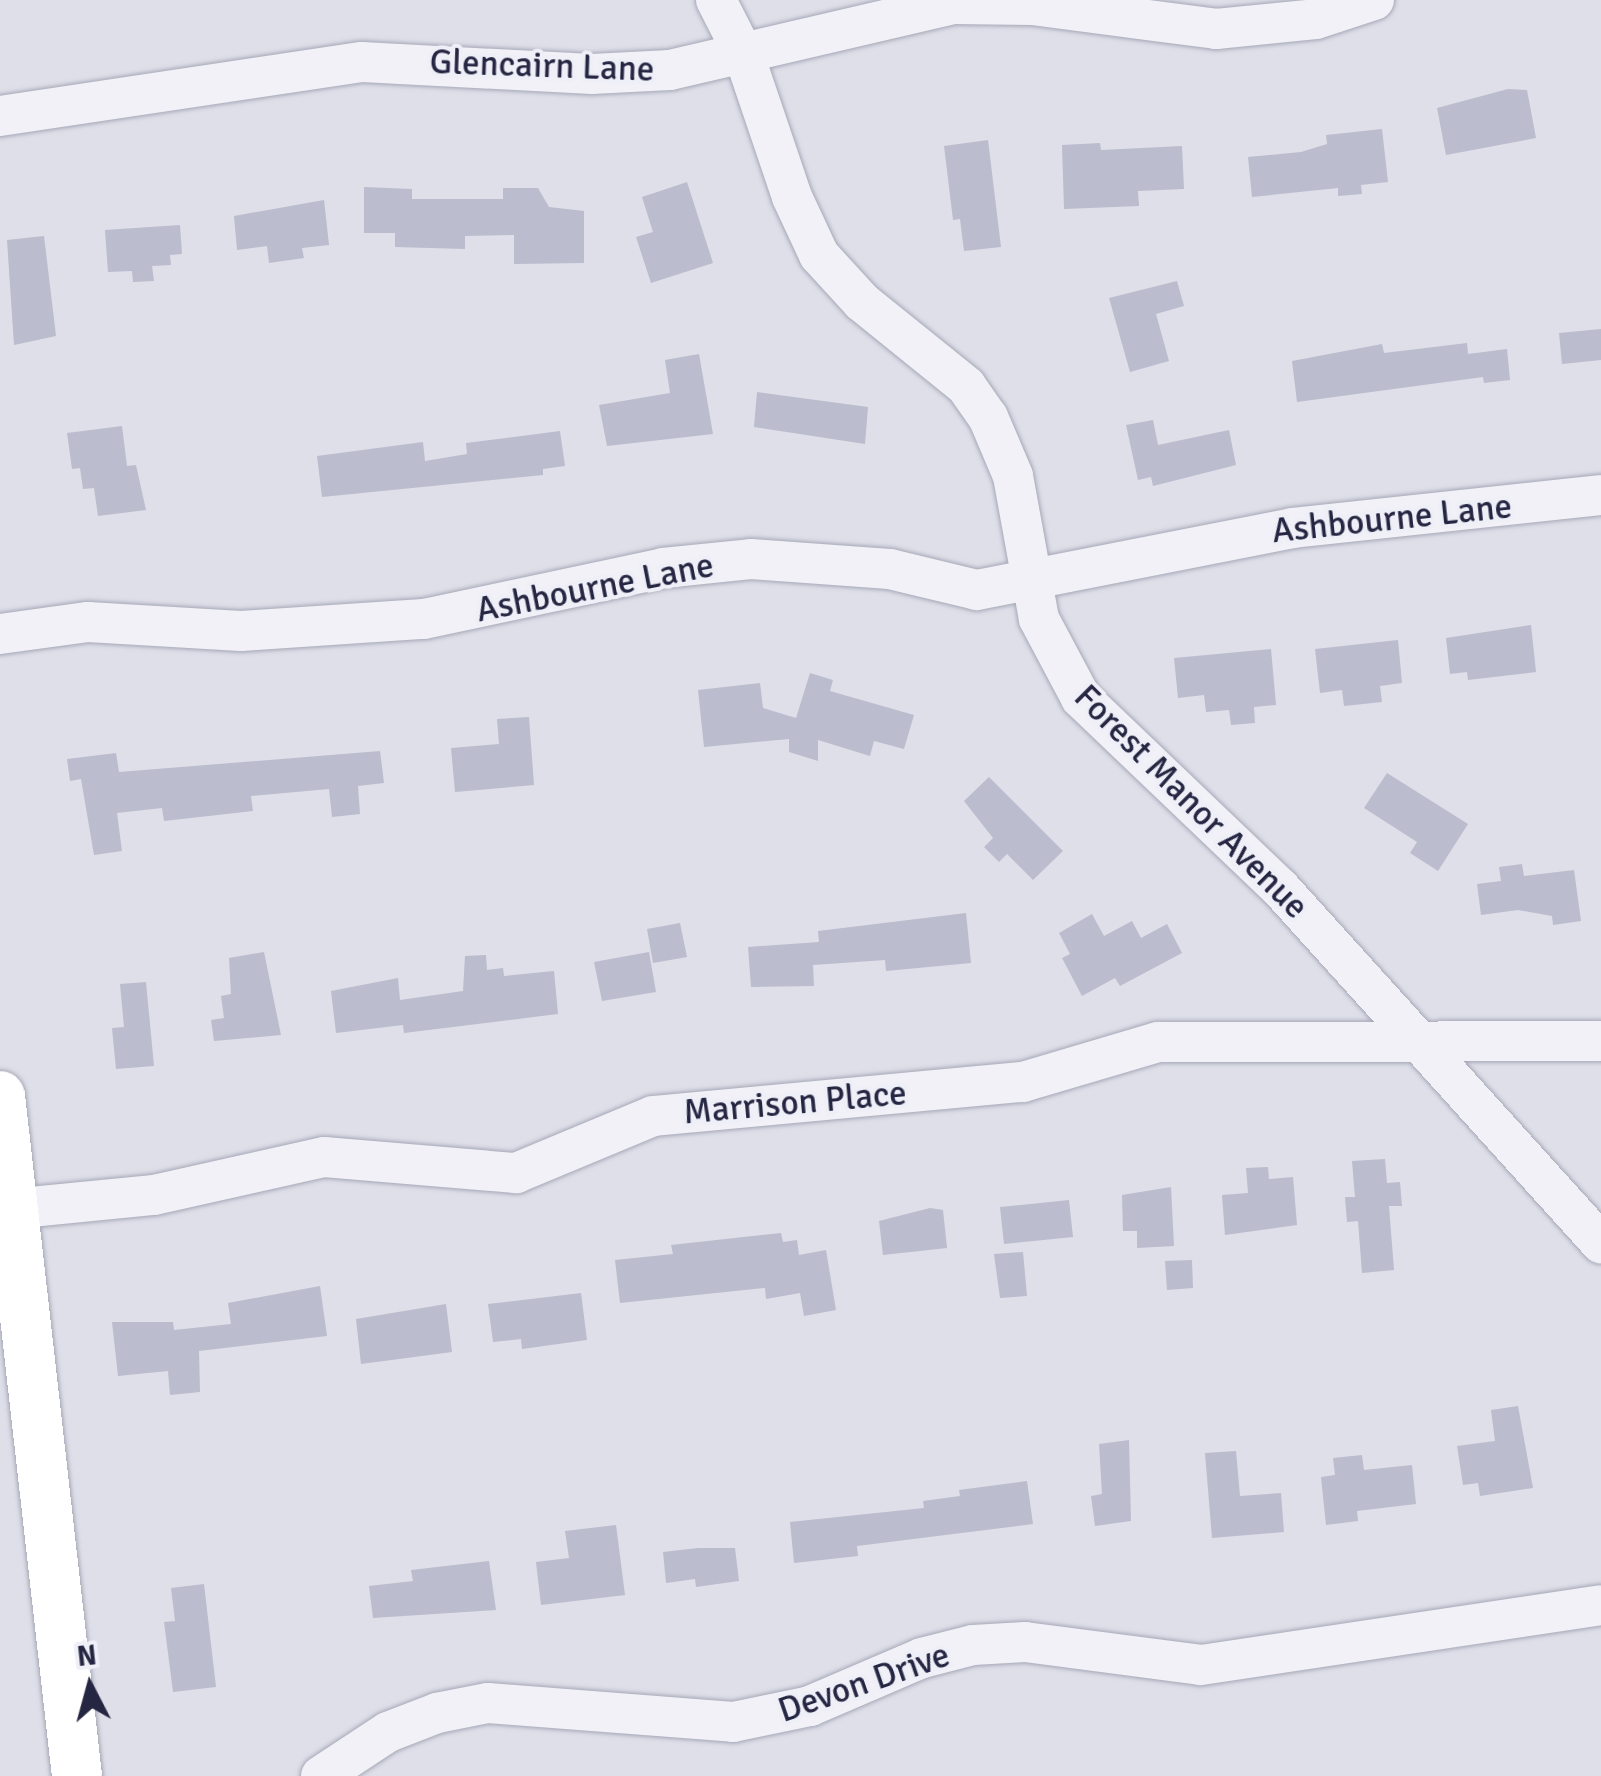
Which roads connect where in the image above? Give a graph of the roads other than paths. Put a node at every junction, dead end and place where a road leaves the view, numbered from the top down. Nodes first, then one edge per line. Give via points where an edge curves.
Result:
1 (716, 0) edge
2 (1374, 0) edge
3 (744, 55) junction
4 (0, 116) edge
5 (1601, 495) edge
6 (1030, 578) junction
7 (0, 634) edge
8 (1601, 1041) edge
9 (1420, 1044) junction
10 (0, 1096) edge
11 (7, 1209) edge
12 (1601, 1242) edge
13 (1601, 1605) edge
14 (77, 1776) edge
15 (321, 1776) edge

1 - 3 street, Forest Manor Avenue
2 - 3 street, Glencairn Lane via 1316,19 1216,29 1032,5 952,4
3 - 4 street, Glencairn Lane via 644,73 347,64
3 - 6 street, Forest Manor Avenue via 792,198 819,255 862,302 966,386 988,417 1013,476
5 - 6 street, Ashbourne Lane via 1292,528
6 - 7 street, Ashbourne Lane via 977,590 890,569 751,560 662,568 490,609 408,621 241,630 88,622
6 - 9 street, Forest Manor Avenue via 1047,643 1081,698 1280,888
8 - 9 street, Marrison Place
9 - 11 street, Marrison Place via 1158,1042 1023,1082 652,1116 516,1173 348,1156 288,1162 154,1195
9 - 12 street, Forest Manor Avenue
10 - 11 main road
11 - 14 main road
13 - 15 street, Devon Drive via 1202,1665 1025,1642 972,1645 922,1658 810,1706 733,1722 488,1704 437,1712 388,1732

